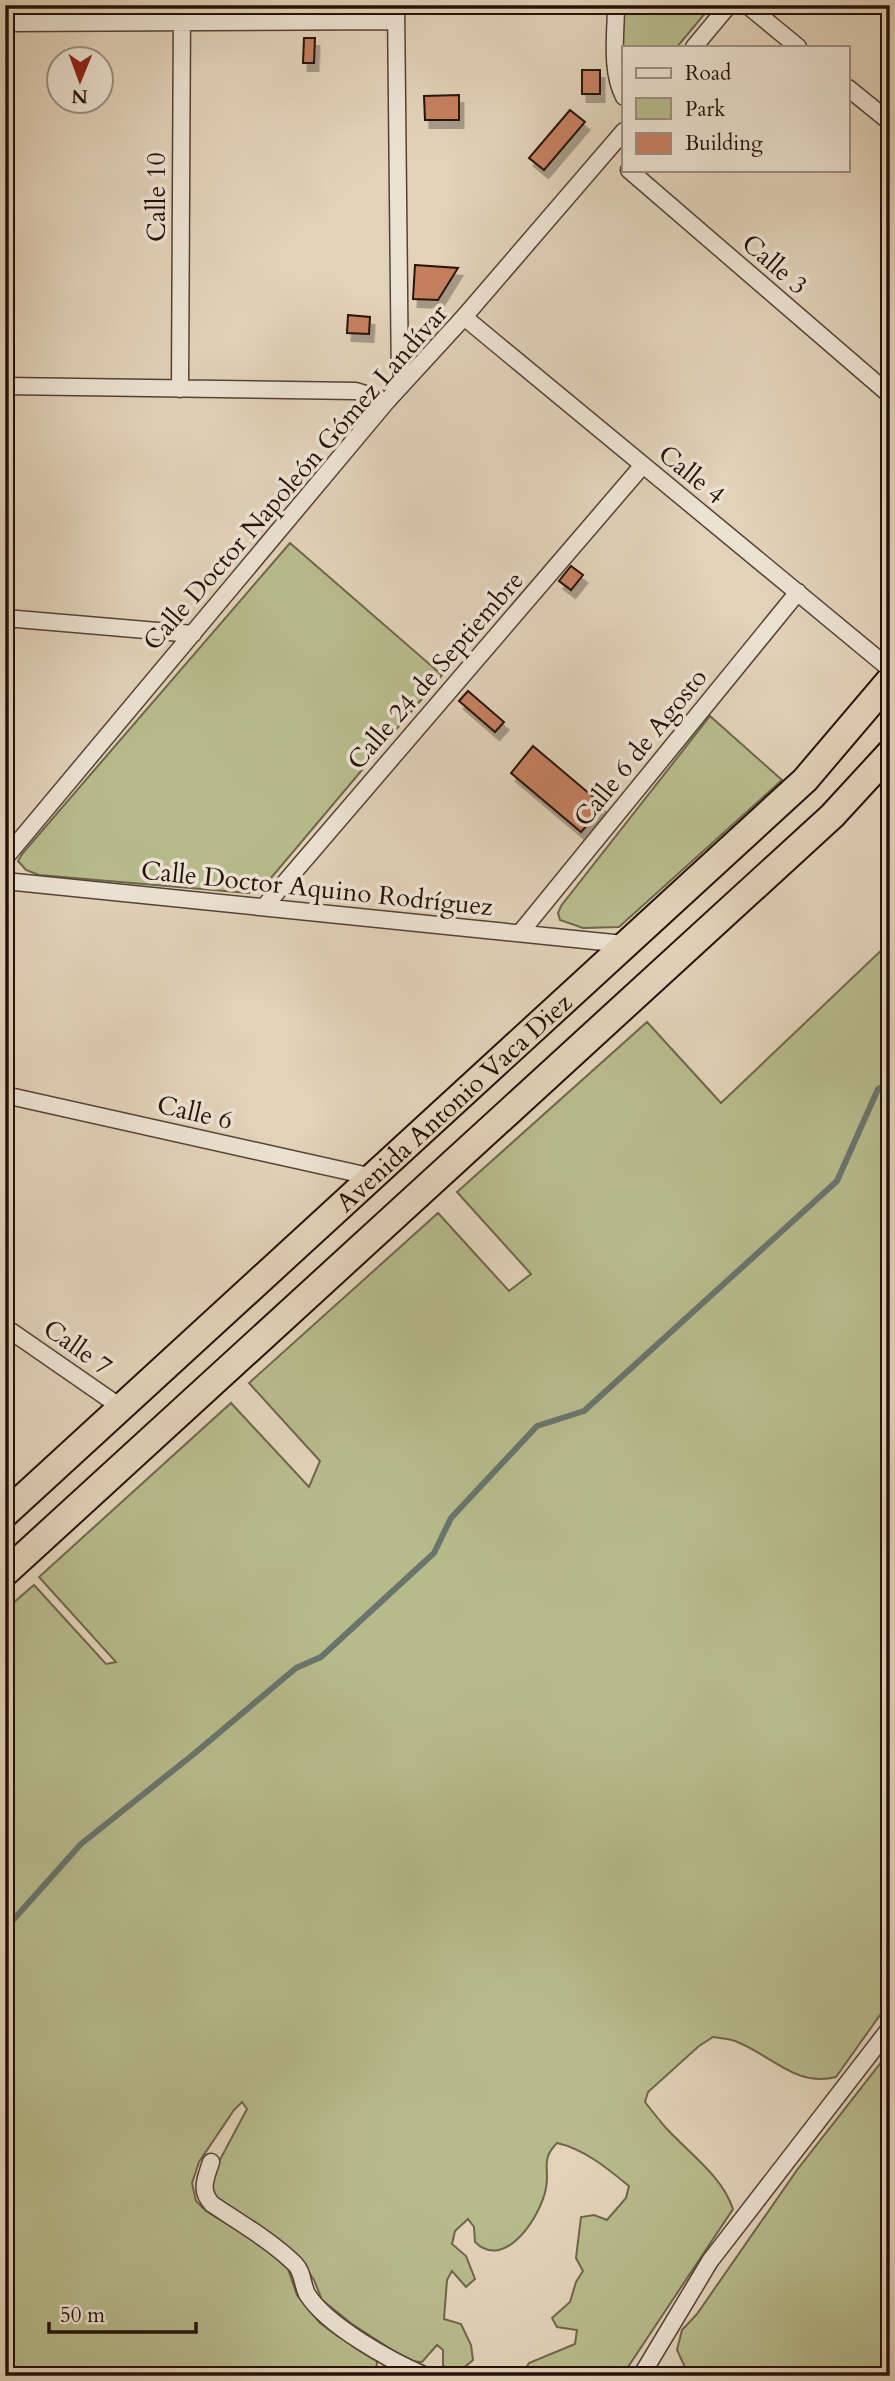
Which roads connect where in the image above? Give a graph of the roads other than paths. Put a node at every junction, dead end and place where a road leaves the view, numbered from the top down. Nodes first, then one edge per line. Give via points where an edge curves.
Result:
1 (181, 5) edge
2 (616, 5) edge
3 (729, 5) edge
4 (747, 5) edge
5 (396, 13) edge
6 (5, 23) edge
7 (182, 23) junction
8 (695, 46) edge
9 (797, 46) edge
10 (850, 90) edge
11 (622, 93) edge
12 (890, 122) edge
13 (622, 133) edge
14 (607, 151) junction
15 (622, 163) edge
16 (631, 172) edge
17 (464, 317) junction
18 (5, 386) edge
19 (400, 387) junction
20 (180, 389) junction
21 (890, 395) edge
22 (387, 401) junction
23 (643, 465) junction
24 (798, 592) junction
25 (5, 618) edge
26 (192, 634) junction
27 (890, 668) edge
28 (890, 680) edge
29 (890, 753) edge
30 (5, 858) edge
31 (5, 881) edge
32 (264, 907) junction
33 (520, 933) junction
34 (624, 944) junction
35 (5, 1095) edge
36 (373, 1177) junction
37 (5, 1327) edge
38 (122, 1408) junction
39 (5, 1514) edge
40 (64, 1517) junction
41 (5, 1573) edge
42 (890, 2028) edge
43 (211, 2162) dead end
44 (426, 2376) edge
45 (641, 2376) edge

1 - 7 street, Calle 10
2 - 11 street via 616,72
3 - 8 street
4 - 9 street
5 - 7 street
5 - 19 street
6 - 7 street
7 - 20 street, Calle 10
10 - 12 street
13 - 14 street, Calle Doctor Napoleón Gómez Landívar
14 - 15 street
14 - 17 street, Calle Doctor Napoleón Gómez Landívar
16 - 21 street, Calle 3
17 - 19 street, Calle Doctor Napoleón Gómez Landívar
17 - 23 street, Calle 4
18 - 20 street
19 - 22 street, Calle Doctor Napoleón Gómez Landívar
20 - 22 street via 356,391
22 - 26 street, Calle Doctor Napoleón Gómez Landívar
23 - 24 street, Calle 4
23 - 32 street, Calle 24 de Septiembre
24 - 27 street, Calle 4
24 - 33 street, Calle 6 de Agosto
25 - 26 street
26 - 30 street, Calle Doctor Napoleón Gómez Landívar
28 - 34 highway, Avenida Antonio Vaca Diez via 805,780
29 - 40 highway, Avenida Antonio Vaca Diez via 822,826
31 - 32 street, Calle Doctor Aquino Rodríguez
32 - 33 street, Calle Doctor Aquino Rodríguez
33 - 34 street, Calle Doctor Aquino Rodríguez
34 - 36 highway, Avenida Antonio Vaca Diez
35 - 36 street, Calle 6
36 - 38 highway, Avenida Antonio Vaca Diez
37 - 38 street, Calle 7
38 - 39 highway, Avenida Antonio Vaca Diez
38 - 40 highway via 138,1422 138,1434 71,1497
40 - 41 highway, Avenida Antonio Vaca Diez
42 - 45 street via 710,2261
43 - 44 street via 203,2189 212,2204 298,2267 307,2293 330,2319 397,2363

